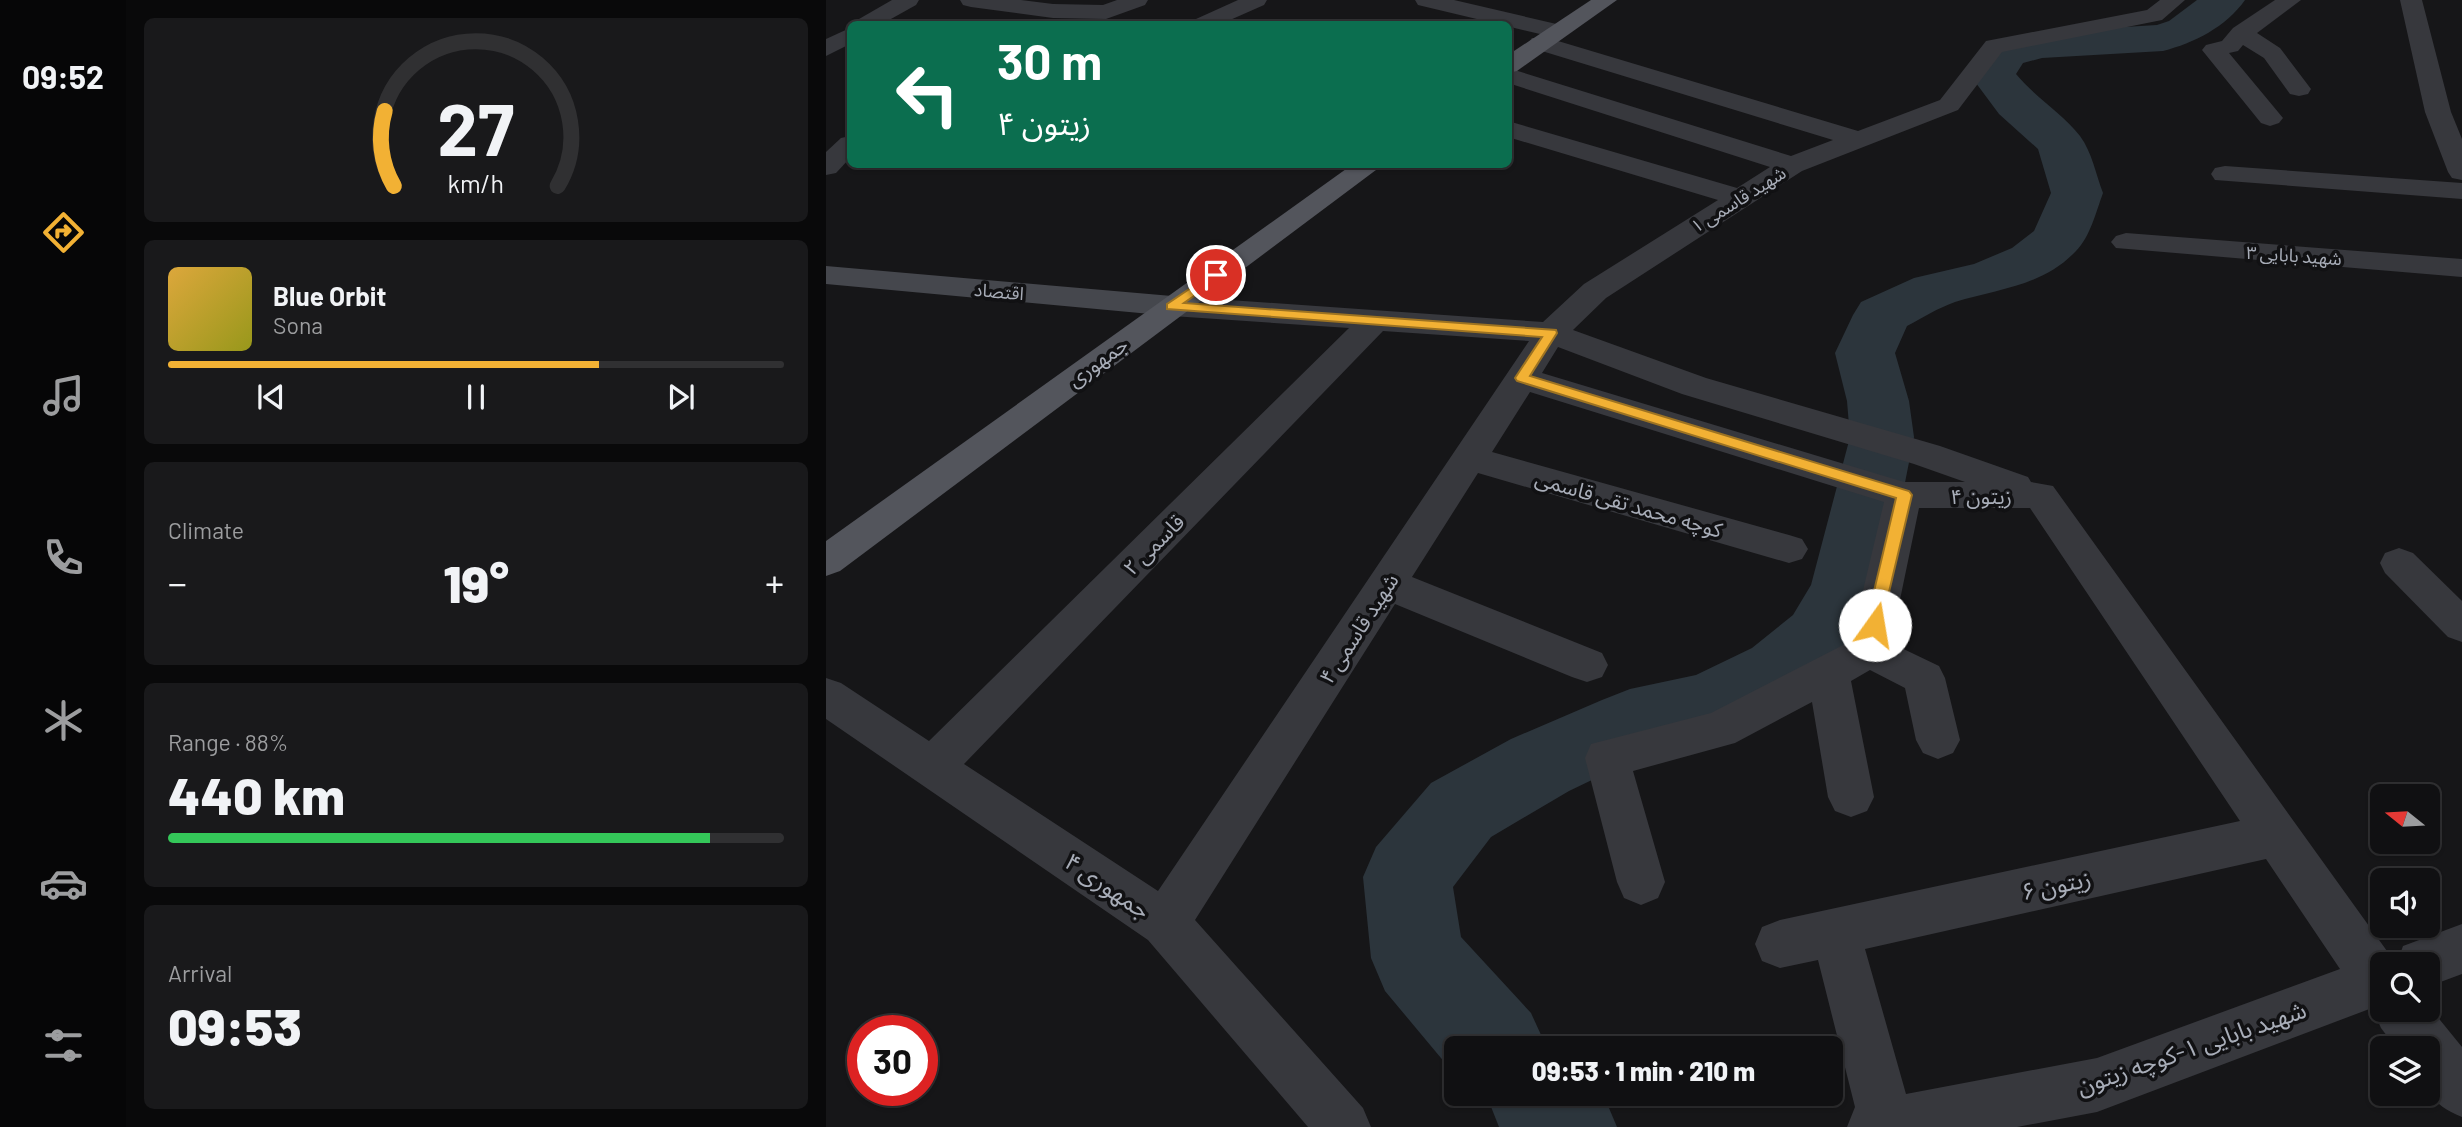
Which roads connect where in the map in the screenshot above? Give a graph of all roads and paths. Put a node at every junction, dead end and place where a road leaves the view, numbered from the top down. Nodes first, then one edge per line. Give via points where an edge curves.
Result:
1 (908, 0) edge
2 (971, 0) edge
3 (1137, 0) edge
4 (1256, 0) edge
5 (1426, 0) edge
6 (1606, 0) edge
7 (2174, 0) edge
8 (2290, 0) edge
9 (2411, 0) edge
10 (872, 21) edge
11 (1210, 21) edge
12 (1464, 21) edge
13 (2241, 33) junction
14 (1524, 54) edge
15 (1686, 87) junction
16 (2299, 89) dead end
17 (2270, 118) dead end
18 (1646, 119) junction
19 (1512, 131) edge
20 (1857, 139) junction
21 (847, 147) edge
22 (1599, 156) junction
23 (1792, 165) junction
24 (826, 167) edge
25 (1365, 168) edge
26 (2462, 172) edge
27 (2224, 174) dead end
28 (2462, 191) edge
29 (1739, 197) junction
30 (2126, 242) dead end
31 (2462, 268) edge
32 (826, 275) edge
33 (1172, 306) junction
34 (1375, 321) junction
35 (1551, 333) junction
36 (1521, 378) junction
37 (1469, 458) junction
38 (1904, 495) junction
39 (2040, 495) junction
40 (1789, 549) dead end
41 (826, 561) edge
42 (2399, 563) dead end
43 (1388, 584) junction
44 (2462, 626) edge
45 (1869, 651) junction
46 (1587, 664) dead end
47 (1828, 673) junction
48 (826, 696) edge
49 (1938, 740) dead end
50 (932, 767) junction
51 (1851, 797) dead end
52 (2276, 835) junction
53 (1641, 882) dead end
54 (1165, 923) junction
55 (1836, 932) junction
56 (1780, 944) dead end
57 (2462, 949) edge
58 (2370, 956) edge
59 (2440, 960) edge
60 (2370, 992) edge
61 (2417, 1022) edge
62 (2462, 1090) edge
63 (1981, 1118) edge
64 (1340, 1125) edge
65 (1880, 1126) edge

1 - 10 street
2 - 3 street via 1054,11 1106,12
4 - 11 street
5 - 12 street
6 - 14 main road
7 - 20 street, ۱ شهید قاسمی via 2154,15 1994,46 1949,105
8 - 13 street
9 - 26 street via 2438,112
13 - 16 street via 2272,53
13 - 17 street via 2231,46 2214,50
14 - 15 street
14 - 18 street
15 - 18 street
15 - 20 street
18 - 22 street
18 - 23 street
19 - 22 street
20 - 23 street, ۱ شهید قاسمی
21 - 24 street
22 - 29 street
23 - 29 street, ۱ شهید قاسمی
25 - 33 main road, جمهوری
27 - 28 street
29 - 35 street, ۱ شهید قاسمی via 1595,292
30 - 31 street, ۳ شهید بابایی
32 - 33 main road, اقتصاد
33 - 34 street
33 - 41 main road, جمهوری
34 - 35 street
34 - 50 street, قاسمی ۲
35 - 36 street, ۴ شهید قاسمی
35 - 39 street via 1694,386 1927,455
36 - 37 street, ۴ شهید قاسمی
36 - 38 street, ۴ زیتون
37 - 40 street, کوچه محمد تقی قاسمی
37 - 43 street, ۴ شهید قاسمی
38 - 39 street, ۴ زیتون
38 - 45 street
39 - 52 street, ۴ زیتون
42 - 44 street
43 - 46 street
43 - 54 street, ۴ شهید قاسمی
45 - 47 street
45 - 49 street via 1924,678
47 - 51 street
47 - 53 street via 1720,730 1607,758
48 - 50 street, جمهوری ۴
50 - 54 street, جمهوری ۴
52 - 55 street, ۶ زیتون
52 - 58 street, ۴ زیتون
54 - 64 street, جمهوری ۴
55 - 56 street, ۶ زیتون
55 - 65 street
57 - 59 street, شهید بابایی ۱-کوچه زیتون
60 - 63 street, شهید بابایی ۱-کوچه زیتون via 2097,1086
61 - 62 street, ۴ زیتون
63 - 65 street, شهید بابایی ۱-کوچه زیتون

